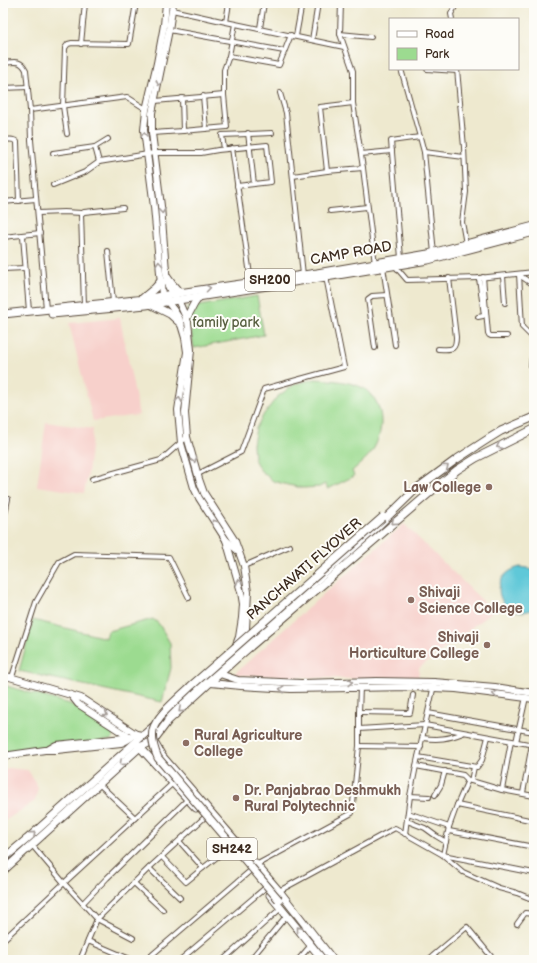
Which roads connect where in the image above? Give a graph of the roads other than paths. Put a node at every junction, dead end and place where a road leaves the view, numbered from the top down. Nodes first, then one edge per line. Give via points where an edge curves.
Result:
1 (85, 3) edge
2 (136, 3) edge
3 (166, 3) edge
4 (229, 3) edge
5 (264, 3) edge
6 (302, 3) edge
7 (318, 3) edge
8 (341, 3) edge
9 (457, 3) edge
10 (173, 6) edge
11 (452, 18) edge
12 (226, 22) junction
13 (235, 24) junction
14 (260, 28) junction
15 (169, 30) junction
16 (340, 34) junction
17 (291, 35) junction
18 (296, 36) junction
19 (371, 38) dead end
20 (312, 40) junction
21 (232, 42) junction
22 (81, 44) junction
23 (344, 47) junction
24 (284, 51) junction
25 (230, 56) junction
26 (3, 63) edge
27 (401, 70) edge
28 (457, 70) edge
29 (28, 87) junction
30 (3, 88) edge
31 (280, 93) dead end
32 (224, 94) junction
33 (204, 96) junction
34 (182, 98) junction
35 (156, 101) junction
36 (353, 103) junction
37 (63, 106) junction
38 (146, 109) junction
39 (30, 110) junction
40 (206, 129) junction
41 (183, 131) junction
42 (152, 133) junction
43 (248, 133) junction
44 (272, 133) dead end
45 (67, 134) dead end
46 (420, 138) junction
47 (108, 139) dead end
48 (3, 140) edge
49 (96, 147) junction
50 (250, 147) junction
51 (232, 148) junction
52 (224, 149) junction
53 (392, 151) junction
54 (424, 152) junction
55 (53, 153) dead end
56 (154, 153) junction
57 (146, 154) junction
58 (361, 154) junction
59 (464, 157) junction
60 (99, 162) junction
61 (363, 168) junction
62 (327, 171) junction
63 (293, 176) junction
64 (254, 184) junction
65 (53, 185) dead end
66 (237, 186) junction
67 (36, 199) junction
68 (19, 201) junction
69 (3, 202) edge
70 (367, 207) junction
71 (122, 208) dead end
72 (330, 211) dead end
73 (38, 213) junction
74 (82, 213) junction
75 (534, 226) edge
76 (534, 232) edge
77 (40, 233) junction
78 (23, 236) junction
79 (3, 238) edge
80 (493, 239) junction
81 (466, 244) junction
82 (108, 251) dead end
83 (434, 255) junction
84 (400, 258) junction
85 (378, 266) junction
86 (394, 266) junction
87 (26, 268) junction
88 (3, 269) edge
89 (534, 272) edge
90 (519, 274) junction
91 (303, 275) junction
92 (503, 276) junction
93 (326, 277) junction
94 (449, 278) junction
95 (481, 278) junction
96 (164, 279) junction
97 (251, 282) junction
98 (534, 285) edge
99 (180, 292) junction
100 (172, 294) junction
101 (387, 294) junction
102 (162, 295) junction
103 (199, 297) junction
104 (141, 299) junction
105 (178, 300) junction
106 (167, 301) junction
107 (113, 302) junction
108 (505, 303) dead end
109 (150, 304) junction
110 (84, 305) junction
111 (46, 310) junction
112 (29, 311) junction
113 (3, 314) edge
114 (478, 317) dead end
115 (3, 318) edge
116 (184, 321) junction
117 (507, 336) dead end
118 (534, 339) edge
119 (395, 345) dead end
120 (375, 348) dead end
121 (438, 349) dead end
122 (534, 372) edge
123 (534, 417) edge
124 (534, 429) edge
125 (187, 437) junction
126 (181, 443) junction
127 (198, 474) junction
128 (92, 479) dead end
129 (8, 499) dead end
130 (393, 512) junction
131 (3, 524) edge
132 (226, 540) junction
133 (290, 546) dead end
134 (239, 552) junction
135 (244, 566) junction
136 (190, 598) dead end
137 (237, 648) junction
138 (237, 658) junction
139 (217, 673) junction
140 (3, 675) edge
141 (12, 677) junction
142 (208, 681) junction
143 (434, 685) junction
144 (333, 686) junction
145 (360, 688) junction
146 (534, 693) edge
147 (413, 695) dead end
148 (526, 695) junction
149 (534, 699) edge
150 (359, 712) junction
151 (428, 713) junction
152 (168, 721) junction
153 (425, 725) junction
154 (359, 729) junction
155 (519, 729) junction
156 (464, 732) junction
157 (534, 732) edge
158 (488, 737) junction
159 (423, 738) junction
160 (136, 739) junction
161 (153, 740) junction
162 (511, 740) junction
163 (516, 742) junction
164 (533, 745) edge
165 (359, 746) junction
166 (420, 747) junction
167 (3, 756) edge
168 (162, 756) junction
169 (418, 757) junction
170 (416, 766) junction
171 (474, 766) junction
172 (445, 771) junction
173 (470, 780) junction
174 (173, 783) junction
175 (94, 785) junction
176 (502, 790) junction
177 (524, 794) junction
178 (435, 795) dead end
179 (410, 796) junction
180 (534, 796) edge
181 (429, 797) dead end
182 (188, 799) junction
183 (458, 805) junction
184 (408, 813) junction
185 (205, 817) junction
186 (135, 818) junction
187 (407, 821) junction
188 (534, 821) edge
189 (449, 829) junction
190 (405, 834) junction
191 (179, 841) junction
192 (446, 842) junction
193 (32, 845) junction
194 (534, 846) edge
195 (230, 847) junction
196 (443, 855) junction
197 (162, 857) junction
198 (3, 859) edge
199 (256, 864) junction
200 (149, 868) junction
201 (202, 868) junction
202 (3, 871) edge
203 (250, 871) junction
204 (534, 873) edge
205 (64, 883) junction
206 (134, 883) junction
207 (265, 888) junction
208 (279, 891) junction
209 (180, 898) dead end
210 (534, 900) edge
211 (83, 904) junction
212 (283, 908) junction
213 (163, 910) dead end
214 (534, 914) edge
215 (97, 919) junction
216 (516, 924) dead end
217 (133, 938) dead end
218 (3, 940) edge
219 (88, 941) junction
220 (311, 944) junction
221 (130, 959) edge
222 (80, 960) edge
223 (146, 960) edge
224 (180, 960) edge
225 (223, 960) edge
226 (250, 960) edge
227 (298, 960) edge
228 (323, 960) edge
229 (333, 960) edge
230 (428, 960) edge
231 (494, 960) edge

1 - 22 street
2 - 22 street via 129,44
3 - 38 street via 157,63
4 - 12 street
5 - 14 street
6 - 18 street
7 - 20 street
8 - 16 street
9 - 11 street via 451,14
10 - 12 street
10 - 15 street
12 - 13 street
13 - 14 street
13 - 21 street
14 - 17 street
15 - 21 street
15 -> 35 street
16 - 19 street
16 - 23 street
17 - 18 street
17 - 24 street
18 - 20 street
20 - 23 street
21 - 24 street
21 - 25 street
22 - 37 street via 68,44 64,48
23 - 36 street via 354,77
24 - 25 street via 280,65
25 - 32 street via 225,68
26 - 29 street via 22,64 26,70
27 - 46 street
28 - 59 street
29 - 30 street
29 - 39 street
31 - 63 street via 286,113
32 - 33 street
32 - 40 street via 227,127
33 - 34 street
33 - 40 street
34 - 35 street
34 - 41 street
35 - 42 street via 152,113
36 - 58 street
36 - 62 street via 320,107
37 - 38 street via 127,97
37 - 39 street
37 - 45 street
57 -> 38 street
39 - 67 street
40 - 41 street
41 - 42 street
42 - 56 street
43 - 44 street
43 - 50 street
43 - 52 street via 222,134
46 - 53 street via 391,141
46 - 54 street
47 - 49 street
48 - 68 street via 13,139 17,142
49 - 55 street
49 - 60 street
50 - 51 street
50 - 64 street
50 - 64 street via 267,145 270,182
51 - 52 street
51 - 66 street
52 - 56 street via 201,153
53 - 58 street
53 - 84 street
54 - 59 street
54 - 83 street
56 - 57 street
56 -> 96 street via 161,206
57 - 60 street
96 -> 57 street
58 - 61 street
59 - 81 street via 466,192 462,222
60 - 65 street via 85,172
61 - 62 street
61 - 70 street
62 - 63 street
63 - 91 street
64 - 66 street
66 - 97 street
67 - 68 street
67 - 73 street
68 - 69 street
70 - 72 street
70 - 85 street
71 - 74 street
73 - 74 street
73 - 77 street
74 - 110 street via 80,216
75 - 80 main road, CAMP ROAD / SH200
76 - 80 main road, CAMP ROAD / SH200
77 - 78 street
77 - 111 street
78 - 79 street
78 - 87 street
80 - 81 main road, CAMP ROAD / SH200
80 - 83 main road, CAMP ROAD / SH200
81 - 83 main road, CAMP ROAD / SH200
82 - 107 street
83 - 84 main road, CAMP ROAD / SH200
83 - 86 main road, CAMP ROAD / SH200
84 - 85 main road, CAMP ROAD / SH200
85 - 86 main road, CAMP ROAD / SH200
85 - 91 main road, CAMP ROAD / SH200
85 - 93 main road, CAMP ROAD / SH200
85 - 101 street
86 - 94 street via 407,280
87 - 88 street
87 - 112 street
89 - 90 street
90 - 92 street
90 - 98 street
90 - 118 street via 522,327
91 - 97 main road, CAMP ROAD / SH200
92 - 95 street
92 - 108 street
93 - 103 main road, CAMP ROAD / SH200
93 - 127 street via 344,367 264,389 241,452
94 - 95 street
94 - 121 street via 456,344 451,349
95 - 114 street via 484,315
95 - 117 street via 488,333 491,336
96 - 99 main road
96 - 100 street
96 - 102 street
96 - 104 main road
99 -> 97 main road, CAMP ROAD / SH200
99 - 100 main road, CAMP ROAD / SH200
100 - 102 main road, CAMP ROAD / SH200
100 - 105 street
101 - 119 street
101 - 120 street via 368,299
102 - 104 main road, CAMP ROAD / SH200
102 - 106 street
103 - 105 main road, CAMP ROAD / SH200
103 - 116 main road
104 - 107 main road, CAMP ROAD / SH200
105 - 106 main road, CAMP ROAD / SH200
105 - 116 street
106 - 109 main road, CAMP ROAD / SH200
106 - 116 street
107 - 110 main road, CAMP ROAD / SH200
109 - 115 main road, CAMP ROAD / SH200
109 - 116 main road
110 - 111 main road, CAMP ROAD / SH200
111 - 112 main road, CAMP ROAD / SH200
112 - 113 main road, CAMP ROAD / SH200
116 - 125 street via 188,322 192,350 185,413
126 -> 116 street via 178,410 187,352
118 - 122 street via 531,366
130 -> 123 main road via 457,458 501,431
124 -> 138 main road via 457,470
125 - 126 street
125 -> 127 street
126 - 128 street via 161,460
132 -> 126 street via 202,504
127 - 134 street via 204,493 234,538
129 - 131 street
130 - 137 main road
130 - 137 main road, PANCHAVATI FLYOVER, bridge via 383,517
132 - 134 street
137 -> 132 street, PANCHAVATI FLYOVER via 243,604
133 - 135 street
134 - 135 street
135 - 137 street via 248,592 246,629
136 - 141 street via 169,557 74,554 59,562 36,602
137 - 138 street
137 - 139 main road
137 - 212 main road, PANCHAVATI FLYOVER, bridge via 164,712 155,724 153,742 158,758
138 - 139 main road
139 - 142 main road
139 - 144 street via 238,680
140 - 141 street
141 - 160 street via 82,698
144 -> 142 street via 291,689
142 -> 152 main road
142 - 160 main road
144 -> 143 street via 377,681
143 - 145 street
143 - 148 street
143 - 151 street
144 - 145 street
145 - 150 street
146 - 148 street
147 - 150 street via 410,713
148 - 149 street
148 - 155 street
150 - 154 street
151 - 153 street
151 - 155 street
152 - 161 main road
152 - 168 main road via 160,744
153 - 154 street
153 - 156 street
153 - 159 street
154 - 165 street
155 - 157 street
155 - 163 street
156 - 158 street
156 - 159 street via 452,738
158 - 162 street
158 - 171 street via 482,760 477,767
159 - 166 street
160 - 161 main road
160 - 161 main road
160 - 167 street via 121,743
160 - 174 main road, SH242
160 - 175 main road
161 - 168 main road
162 - 163 street
162 - 176 street
163 - 164 street
164 - 177 street
165 - 166 street
165 - 199 street via 352,813
166 - 169 street
168 - 199 main road, SH242
169 - 170 street
169 - 171 street
170 - 172 street
170 - 179 street
171 - 173 street
172 - 173 street via 463,775
172 - 178 street via 441,786
173 - 176 street
173 - 183 street
174 - 182 main road, SH242
174 - 186 street
175 - 186 street
175 - 193 main road
198 -> 175 main road
176 - 177 street
177 - 180 street
179 - 181 street
179 - 184 street
182 - 185 main road, SH242
182 - 211 street
183 - 188 street
183 - 189 street
184 - 187 street
184 - 189 street
185 - 191 street
185 - 195 main road, SH242
186 - 205 street
187 - 190 street
187 - 192 street via 425,828
189 - 192 street
189 - 194 street
190 - 196 street
190 - 208 street via 395,828
191 - 197 street
191 - 201 street
192 - 196 street
193 - 202 main road
193 - 205 street
195 - 201 street
195 - 203 main road, SH242
196 - 204 street
196 - 210 street via 463,872
197 - 200 street
197 - 201 street via 186,882
199 - 208 main road, SH242
200 - 206 street
200 - 209 street
203 - 207 main road, SH242
203 - 223 street
205 - 211 street
205 - 218 street
206 - 213 street
206 - 215 street
207 - 212 main road, SH242
207 - 224 street
208 - 229 main road, SH242
211 - 215 street
220 -> 212 main road, SH242
212 - 225 street
212 - 226 street
214 - 216 street via 525,913
215 - 217 street
215 - 219 street
219 - 221 street
219 - 222 street
220 - 227 street
220 - 228 main road, SH242
230 - 231 street via 467,927

